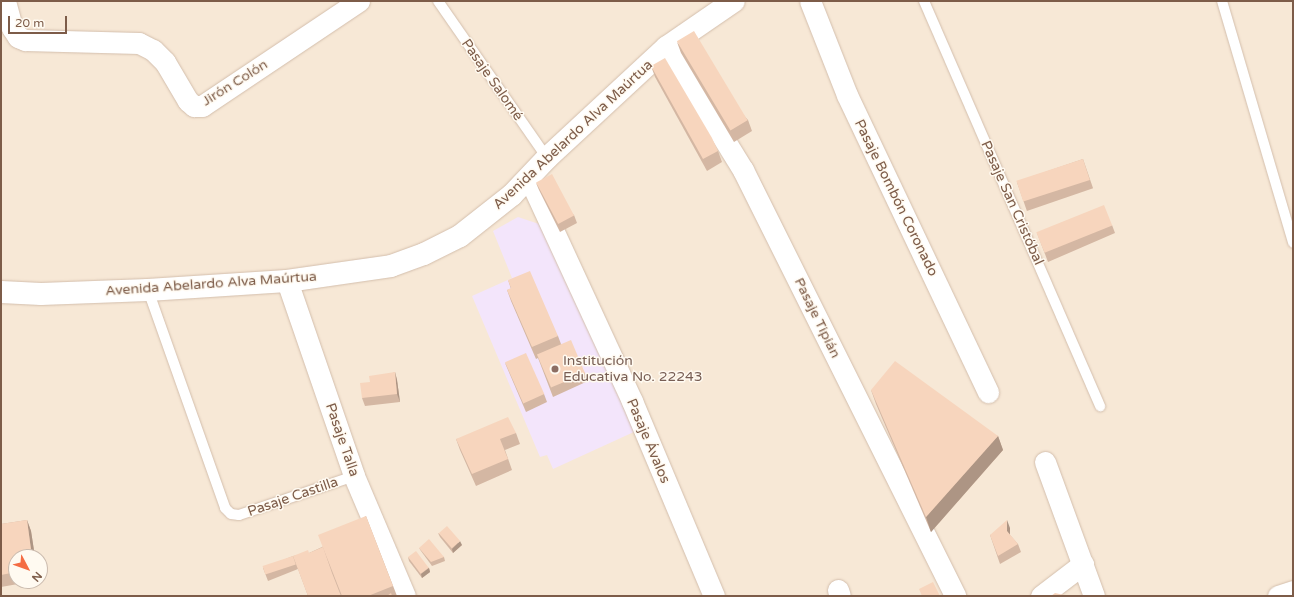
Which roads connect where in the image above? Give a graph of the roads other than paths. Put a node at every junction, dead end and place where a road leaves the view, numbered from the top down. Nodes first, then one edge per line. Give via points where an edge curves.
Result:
1 (5, 1) edge
2 (359, 1) edge
3 (438, 1) edge
4 (734, 1) edge
5 (810, 1) edge
6 (924, 1) edge
7 (1222, 1) edge
8 (667, 47) junction
9 (546, 158) junction
10 (529, 178) junction
11 (1293, 242) edge
12 (286, 281) junction
13 (148, 290) junction
14 (1, 292) edge
15 (988, 392) dead end
16 (1100, 406) dead end
17 (1045, 462) dead end
18 (354, 476) junction
19 (1084, 564) junction
20 (1293, 591) edge
21 (405, 596) edge
22 (714, 596) edge
23 (955, 596) edge
24 (1041, 596) edge
25 (1094, 596) edge
26 (1278, 596) edge

1 - 2 street, Jirón Colón via 12,28 18,37 25,40 139,43 153,50 165,62 188,101 194,106 202,106
3 - 9 lane, Pasaje Salomé
4 - 8 street, Avenida Abelardo Alva Maúrtua
5 - 15 street, Pasaje Bombón Coronado via 847,95
6 - 16 lane, Pasaje San Cristóbal
7 - 11 lane
8 - 9 street, Avenida Abelardo Alva Maúrtua
8 - 23 street, Pasaje Tipián via 743,170
9 - 10 street, Avenida Abelardo Alva Maúrtua
10 - 12 street, Avenida Abelardo Alva Maúrtua via 512,195 460,236 424,254 391,266
10 - 22 street, Pasaje Ávalos via 632,401
12 - 13 street, Avenida Abelardo Alva Maúrtua
12 - 18 street, Pasaje Talla
13 - 14 street, Avenida Abelardo Alva Maúrtua via 41,294
13 - 18 lane, Pasaje Castilla via 225,508 231,514 239,515
17 - 19 street
18 - 21 street, Pasaje Talla
19 - 24 street
19 - 25 street
20 - 26 street

